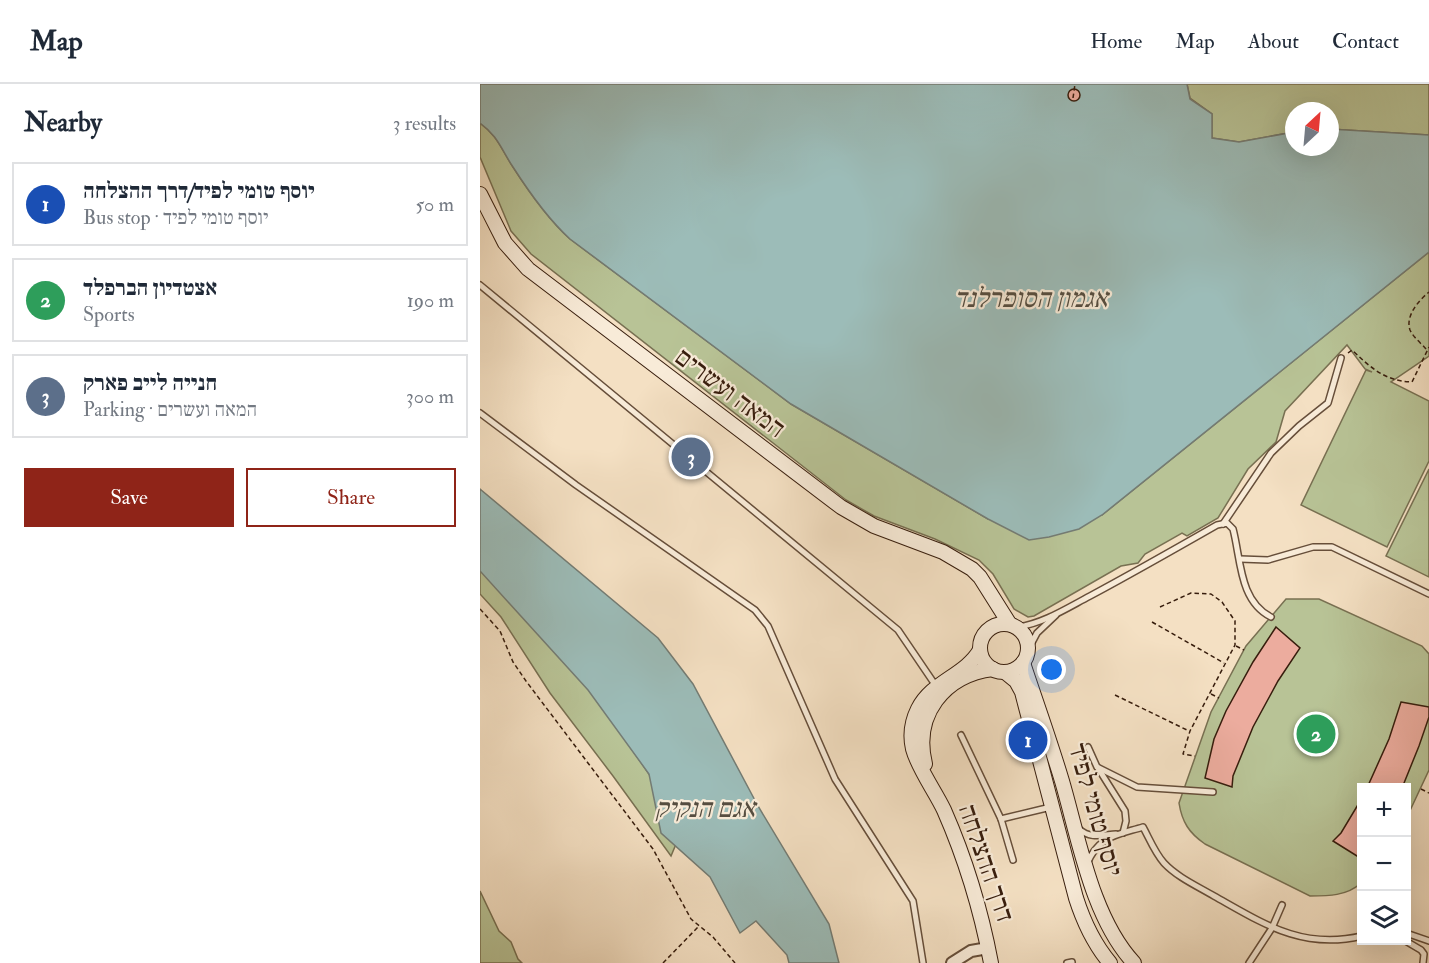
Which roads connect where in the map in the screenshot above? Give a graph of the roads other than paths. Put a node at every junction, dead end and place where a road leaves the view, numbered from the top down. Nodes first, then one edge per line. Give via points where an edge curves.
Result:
1 (480, 194) edge
2 (480, 285) edge
3 (1341, 358) road end
4 (480, 413) edge
5 (1223, 524) junction
6 (1240, 559) junction
7 (987, 587) junction
8 (1429, 594) edge
9 (1059, 612) junction
10 (1271, 617) dead end
11 (1013, 625) junction
12 (988, 629) junction
13 (1029, 648) junction
14 (980, 650) junction
15 (1023, 663) junction
16 (999, 671) junction
17 (936, 686) junction
18 (961, 735) dead end
19 (1088, 747) dead end
20 (1097, 767) junction
21 (930, 781) junction
22 (1212, 792) dead end
23 (1053, 807) junction
24 (1001, 819) junction
25 (1075, 825) junction
26 (1123, 833) junction
27 (1013, 860) dead end
28 (1086, 866) junction
29 (1282, 905) dead end
30 (1272, 928) junction
31 (1411, 934) edge
32 (1357, 937) edge
33 (1429, 941) edge
34 (1411, 944) edge
35 (988, 948) junction
36 (923, 963) edge
37 (952, 963) edge
38 (991, 963) edge
39 (1110, 963) edge
40 (1134, 963) edge
41 (1249, 963) edge
42 (1423, 963) edge

1 - 7 street, המאה ועשרים via 505,243 543,281 841,507 874,526 943,552 980,577
2 - 17 lane via 898,630
3 - 5 lane via 1328,403 1271,453
4 - 36 lane via 762,618 835,779 912,901
5 - 6 lane via 1233,529
5 - 9 lane
6 - 8 lane via 1268,560 1313,547 1332,547
6 - 10 lane via 1251,600
7 - 11 street, המאה ועשרים
7 - 12 street via 992,616
9 - 11 lane via 1030,625
9 - 13 lane via 1037,633
11 - 12 street via 994,625
11 - 13 street via 1024,633
12 - 14 street
13 - 15 street
14 - 16 street via 984,662
14 - 17 street, דרך ההצלחה via 972,662
15 - 16 street via 1015,670
15 - 25 street, יוסף טומי לפיד
16 - 21 street, דרך ההצלחה via 966,677 935,701 922,737
16 - 23 street, יוסף טומי לפיד via 1016,681 1022,692
17 - 21 street, דרך ההצלחה via 919,707 911,738 916,761
18 - 24 lane
19 - 20 lane
20 - 22 lane via 1137,788
20 - 26 lane via 1125,811
21 - 35 street, דרך ההצלחה via 970,876
23 - 24 lane
23 - 39 street, יוסף טומי לפיד via 1084,924
24 - 27 lane
25 - 26 lane via 1093,836
25 - 28 street, יוסף טומי לפיד
26 - 28 lane via 1094,847
26 - 30 lane via 1143,827 1161,861 1176,874
28 - 40 street, יוסף טומי לפיד via 1103,918
29 - 30 lane
30 - 32 lane via 1326,940
30 - 41 lane
31 - 33 lane
34 - 42 lane via 1424,954
35 - 37 street via 972,951
35 - 38 street, דרך ההצלחה

